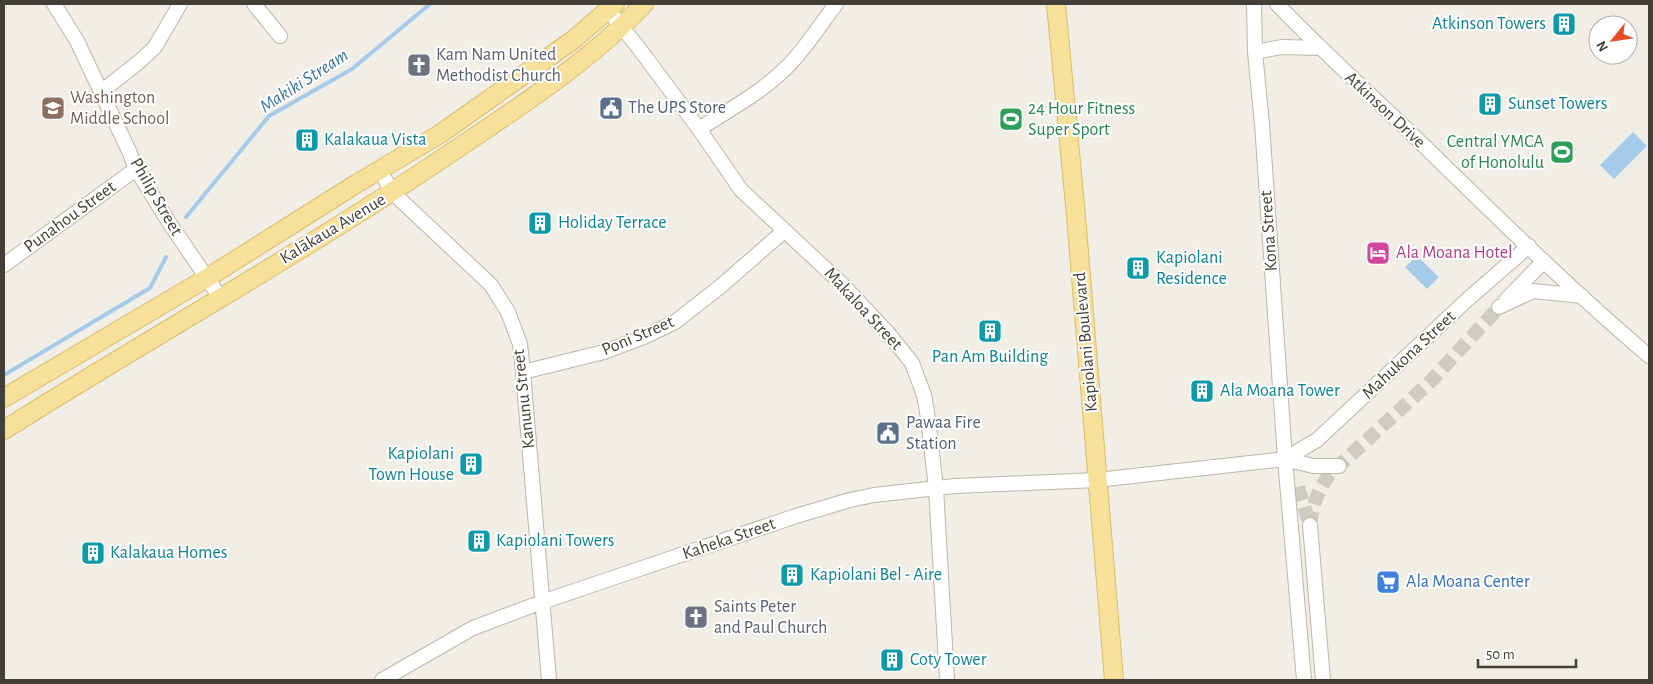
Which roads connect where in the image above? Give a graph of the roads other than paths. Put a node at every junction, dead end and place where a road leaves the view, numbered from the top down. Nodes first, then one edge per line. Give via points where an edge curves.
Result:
1 (54, 4) edge
2 (180, 4) edge
3 (254, 4) edge
4 (644, 4) edge
5 (836, 4) edge
6 (1056, 4) edge
7 (1254, 4) edge
8 (1277, 4) edge
9 (612, 7) edge
10 (622, 27) junction
11 (280, 36) dead end
12 (1319, 48) junction
13 (1255, 52) junction
14 (101, 92) junction
15 (699, 129) junction
16 (136, 169) junction
17 (380, 170) junction
18 (392, 192) junction
19 (784, 231) junction
20 (1529, 246) junction
21 (1544, 261) junction
22 (4, 265) edge
23 (207, 278) junction
24 (1582, 296) junction
25 (220, 297) junction
26 (1649, 356) edge
27 (523, 372) junction
28 (4, 398) edge
29 (4, 430) edge
30 (1285, 459) junction
31 (1339, 466) dead end
32 (1097, 480) junction
33 (1298, 487) tunnel mouth
34 (936, 488) junction
35 (1310, 525) tunnel mouth
36 (542, 602) junction
37 (396, 677) edge
38 (382, 680) edge
39 (549, 680) edge
40 (948, 680) edge
41 (1114, 680) edge
42 (1304, 680) edge
43 (1323, 680) edge

1 - 14 street, Philip Street via 77,41
2 - 14 street via 155,47
3 - 11 street
4 - 10 main road, Kalākaua Avenue
5 - 15 street via 786,68 759,90
6 - 32 main road, Kapiolani Boulevard
7 - 13 street, Kona Street
8 - 12 street, Atkinson Drive
9 - 10 street, Makaloa Street
9 - 17 main road, Kalākaua Avenue via 558,51 476,109
10 - 15 street, Makaloa Street
10 - 18 main road, Kalākaua Avenue via 602,46 497,122
12 - 13 street via 1282,47
12 - 20 street, Atkinson Drive
13 - 30 street, Kona Street
14 - 16 street, Philip Street
15 - 19 street, Makaloa Street via 741,190
16 - 22 street, Punahou Street
16 - 23 street, Philip Street
17 - 18 street, Kanunu Street
17 - 23 main road, Kalākaua Avenue
18 - 25 main road, Kalākaua Avenue
18 - 27 street, Kanunu Street via 491,285 508,312 520,344
19 - 27 street, Poni Street via 675,322 604,352
19 - 34 street, Makaloa Street via 842,284 912,363 924,395
20 - 21 street, Atkinson Drive
20 - 30 street, Mahukona Street via 1317,440
21 - 24 street, Atkinson Drive
21 - 24 street via 1499,307 1533,291
23 - 25 street, Philip Street
23 - 28 main road, Kalākaua Avenue
24 - 26 street, Atkinson Drive
25 - 29 main road, Kalākaua Avenue
27 - 36 street, Kanunu Street
30 - 31 street, Mahukona Street via 1313,466
30 - 32 street, Mahukona Street
30 - 33 street, Kona Street
30 - 42 street, Kona Street
32 - 34 street, Kaheka Street
32 - 41 main road, Kapiolani Boulevard
34 - 36 street, Kaheka Street via 874,495 839,503
34 - 40 street, Makaloa Street
35 - 43 street
36 - 37 street, Kaheka Street via 473,628
36 - 39 street, Kanunu Street
37 - 38 street, Kaheka Street

